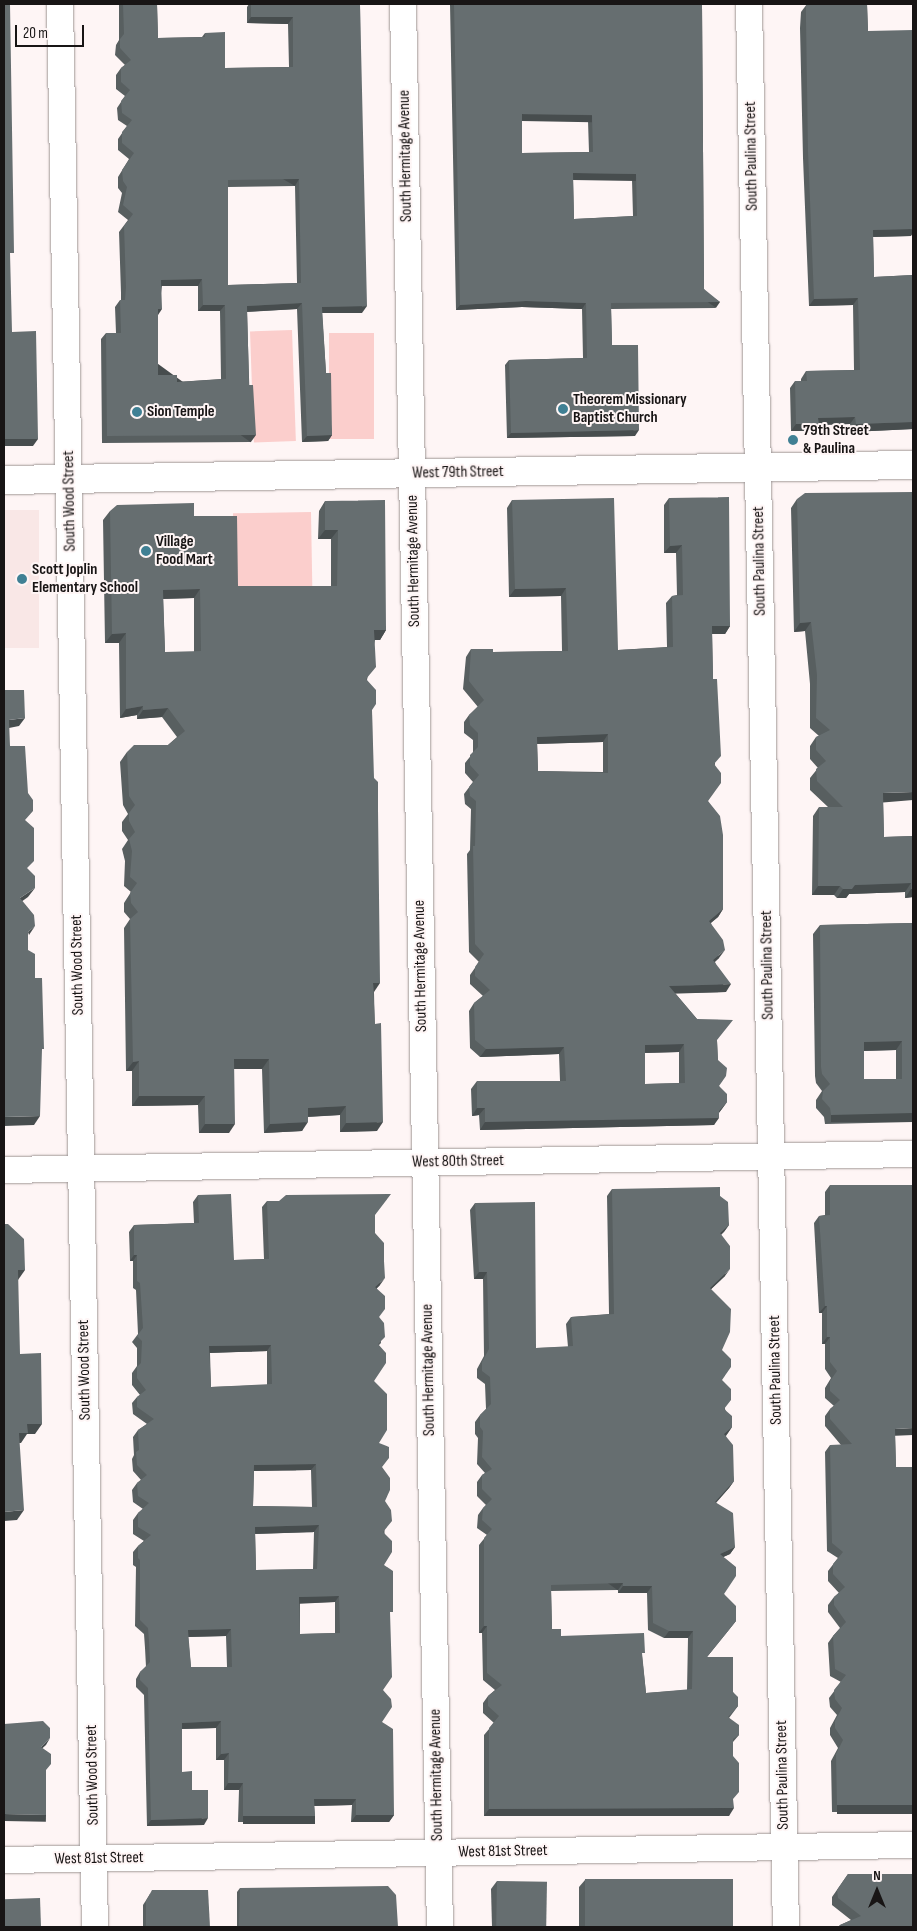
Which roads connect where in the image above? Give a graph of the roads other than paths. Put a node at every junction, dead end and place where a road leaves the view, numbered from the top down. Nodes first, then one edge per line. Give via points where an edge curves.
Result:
1 (60, 4) edge
2 (403, 4) edge
3 (749, 4) edge
4 (913, 465) edge
5 (758, 468) junction
6 (412, 473) junction
7 (69, 479) junction
8 (4, 480) edge
9 (913, 1154) edge
10 (772, 1156) junction
11 (425, 1163) junction
12 (82, 1169) junction
13 (4, 1170) edge
14 (913, 1845) edge
15 (785, 1848) junction
16 (438, 1853) junction
17 (94, 1859) junction
18 (4, 1860) edge
19 (95, 1927) edge
20 (440, 1927) edge
21 (786, 1927) edge

1 - 7 street, South Wood Street
2 - 6 street, South Hermitage Avenue
3 - 5 street, South Paulina Street
4 - 5 main road, West 79th Street
5 - 6 main road, West 79th Street
5 - 10 street, South Paulina Street
6 - 7 main road, West 79th Street
6 - 11 street, South Hermitage Avenue
7 - 8 main road, West 79th Street
7 - 12 street, South Wood Street
9 - 10 street, West 80th Street
10 - 11 street, West 80th Street
10 - 15 street, South Paulina Street
11 - 12 street, West 80th Street
11 - 16 street, South Hermitage Avenue
12 - 13 street, West 80th Street
12 - 17 street, South Wood Street
14 - 15 street, West 81st Street
15 - 16 street, West 81st Street
15 - 21 street, South Paulina Street
16 - 17 street, West 81st Street
16 - 20 street, South Hermitage Avenue
17 - 18 street, West 81st Street
17 - 19 street, South Wood Street

